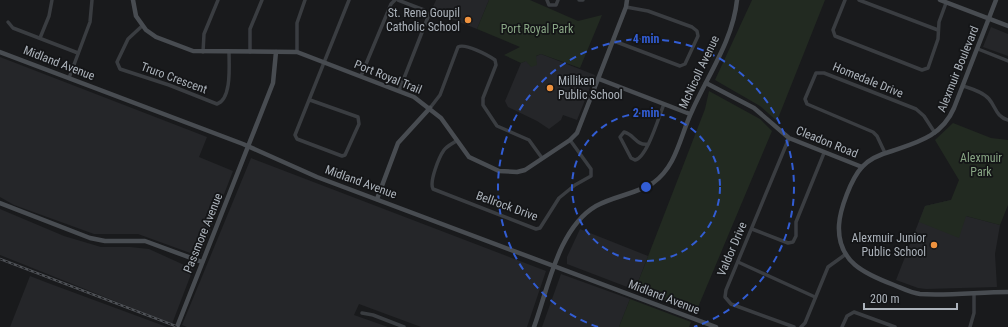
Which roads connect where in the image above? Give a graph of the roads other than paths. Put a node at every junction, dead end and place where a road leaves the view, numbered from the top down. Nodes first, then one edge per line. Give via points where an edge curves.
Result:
1 (52, 0) edge
2 (92, 0) edge
3 (133, 0) edge
4 (218, 0) edge
5 (262, 0) edge
6 (305, 0) edge
7 (349, 0) edge
8 (394, 0) edge
9 (398, 0) edge
10 (547, 0) edge
11 (558, 0) edge
12 (579, 0) edge
13 (583, 0) edge
14 (627, 0) edge
15 (737, 0) edge
16 (845, 0) edge
17 (859, 0) edge
18 (940, 0) edge
19 (996, 0) edge
20 (946, 3) junction
21 (626, 7) junction
22 (989, 19) junction
23 (8, 22) dead end
24 (142, 26) junction
25 (1008, 26) edge
26 (938, 30) junction
27 (40, 38) junction
28 (614, 41) junction
29 (978, 49) junction
30 (0, 52) edge
31 (78, 52) junction
32 (203, 52) junction
33 (229, 52) junction
34 (250, 52) junction
35 (276, 52) junction
36 (296, 52) junction
37 (1008, 61) edge
38 (323, 62) junction
39 (361, 76) junction
40 (68, 78) junction
41 (599, 79) junction
42 (706, 83) junction
43 (963, 86) junction
44 (399, 91) junction
45 (310, 100) junction
46 (664, 104) junction
47 (430, 108) junction
48 (690, 114) junction
49 (1008, 119) edge
50 (935, 133) junction
51 (789, 138) junction
52 (570, 140) junction
53 (456, 141) junction
54 (648, 144) junction
55 (247, 146) junction
56 (824, 153) junction
57 (884, 153) junction
58 (542, 158) junction
59 (862, 167) junction
60 (377, 199) junction
61 (0, 203) edge
62 (752, 229) junction
63 (846, 254) junction
64 (202, 262) junction
65 (738, 262) junction
66 (555, 266) junction
67 (1008, 292) edge
68 (974, 293) junction
69 (815, 297) junction
70 (362, 313) dead end
71 (177, 327) edge
72 (404, 327) edge
73 (534, 327) edge
74 (716, 327) edge
75 (794, 327) edge
76 (801, 327) edge
77 (842, 327) edge
78 (895, 327) edge
79 (970, 327) edge

1 - 27 street
2 - 31 street via 90,22
3 - 24 street via 135,13
4 - 32 street via 204,34
5 - 34 street via 250,29
6 - 36 street via 297,23
7 - 38 street
8 - 39 street via 390,4
9 - 44 street via 424,10 428,17
10 - 11 street via 549,5 553,6
12 - 13 street
14 - 21 street, Port Royal Trail
15 - 42 street, McNicoll Avenue via 731,25
16 - 26 street via 833,30 834,36 921,70 928,68 938,39
17 - 26 street
18 - 20 street
19 - 22 street, Alexmuir Boulevard
20 - 22 street
20 - 26 street
21 - 28 street, Port Royal Trail
21 - 28 street via 648,11 692,27 698,36 685,64 680,66
22 - 25 street
22 - 29 street, Alexmuir Boulevard
23 - 27 street via 13,28
24 - 32 street, Port Royal Trail via 156,37 193,51
24 - 33 street, Truro Crescent via 125,44 118,62 120,69 217,104 222,100 229,82
27 - 31 street
28 - 41 street, Port Royal Trail
29 - 37 street
29 - 43 street, Alexmuir Boulevard
30 - 40 street, Midland Avenue
31 - 40 street
32 - 33 street, Port Royal Trail
33 - 34 street, Port Royal Trail
34 - 35 street, Port Royal Trail
35 - 36 street, Port Royal Trail
35 - 55 street, Passmore Avenue via 274,79
36 - 38 street, Port Royal Trail
38 - 39 street, Port Royal Trail
38 - 45 street
39 - 44 street, Port Royal Trail
40 - 55 street, Midland Avenue
41 - 46 street
41 - 52 street, Port Royal Trail via 578,131
42 - 48 street, McNicoll Avenue
42 - 51 street, Cleadon Road via 754,108
43 - 49 street via 984,95 997,114
43 - 50 street, Alexmuir Boulevard via 951,116 944,127
44 - 47 street, Port Royal Trail
45 - 45 street via 295,137 345,155 359,124 358,117
46 - 48 street
46 - 54 street
47 - 53 street, Port Royal Trail via 447,125
47 - 58 street via 440,95 458,47 463,45 490,56 496,64 483,98 483,105 497,126 529,140
47 - 60 street via 398,143
48 - 66 street, McNicoll Avenue via 673,161 661,177 650,185 597,206 583,216 569,234
50 - 57 street, Alexmuir Boulevard via 921,141
50 - 57 street, Homedale Drive via 916,109 824,73 816,73 806,94 807,104 873,132
51 - 56 street, Cleadon Road
51 - 62 street, Valdor Drive
52 - 53 street, Bellrock Drive via 591,169 591,176 566,192 553,206 540,228 536,229 433,189 431,182 442,153
52 - 58 street, Port Royal Trail
53 - 58 street, Port Royal Trail via 464,154 472,160 504,172 525,170
54 - 54 street via 637,142 627,132 620,137 631,158 635,160 641,158
55 - 60 street, Midland Avenue via 317,177
55 - 64 street, Passmore Avenue
56 - 59 street, Cleadon Road
56 - 62 street via 796,222 796,236 793,242 788,243
57 - 59 street, Alexmuir Boulevard
59 - 63 street, Alexmuir Boulevard via 844,202 840,218 840,237
60 - 66 street, Midland Avenue
61 - 64 street via 90,238 105,241 145,241
62 - 65 street, Valdor Drive
63 - 68 street, Alexmuir Boulevard via 862,271 914,292
63 - 69 street via 828,267
64 - 71 street, Passmore Avenue
65 - 69 street
65 - 75 street, Valdor Drive via 725,294 726,301
66 - 73 street, McNicoll Avenue
66 - 74 street, Midland Avenue
67 - 68 street, Alexmuir Boulevard
68 - 79 street via 974,314
69 - 76 street
70 - 72 street
77 - 78 street via 847,316 854,312

